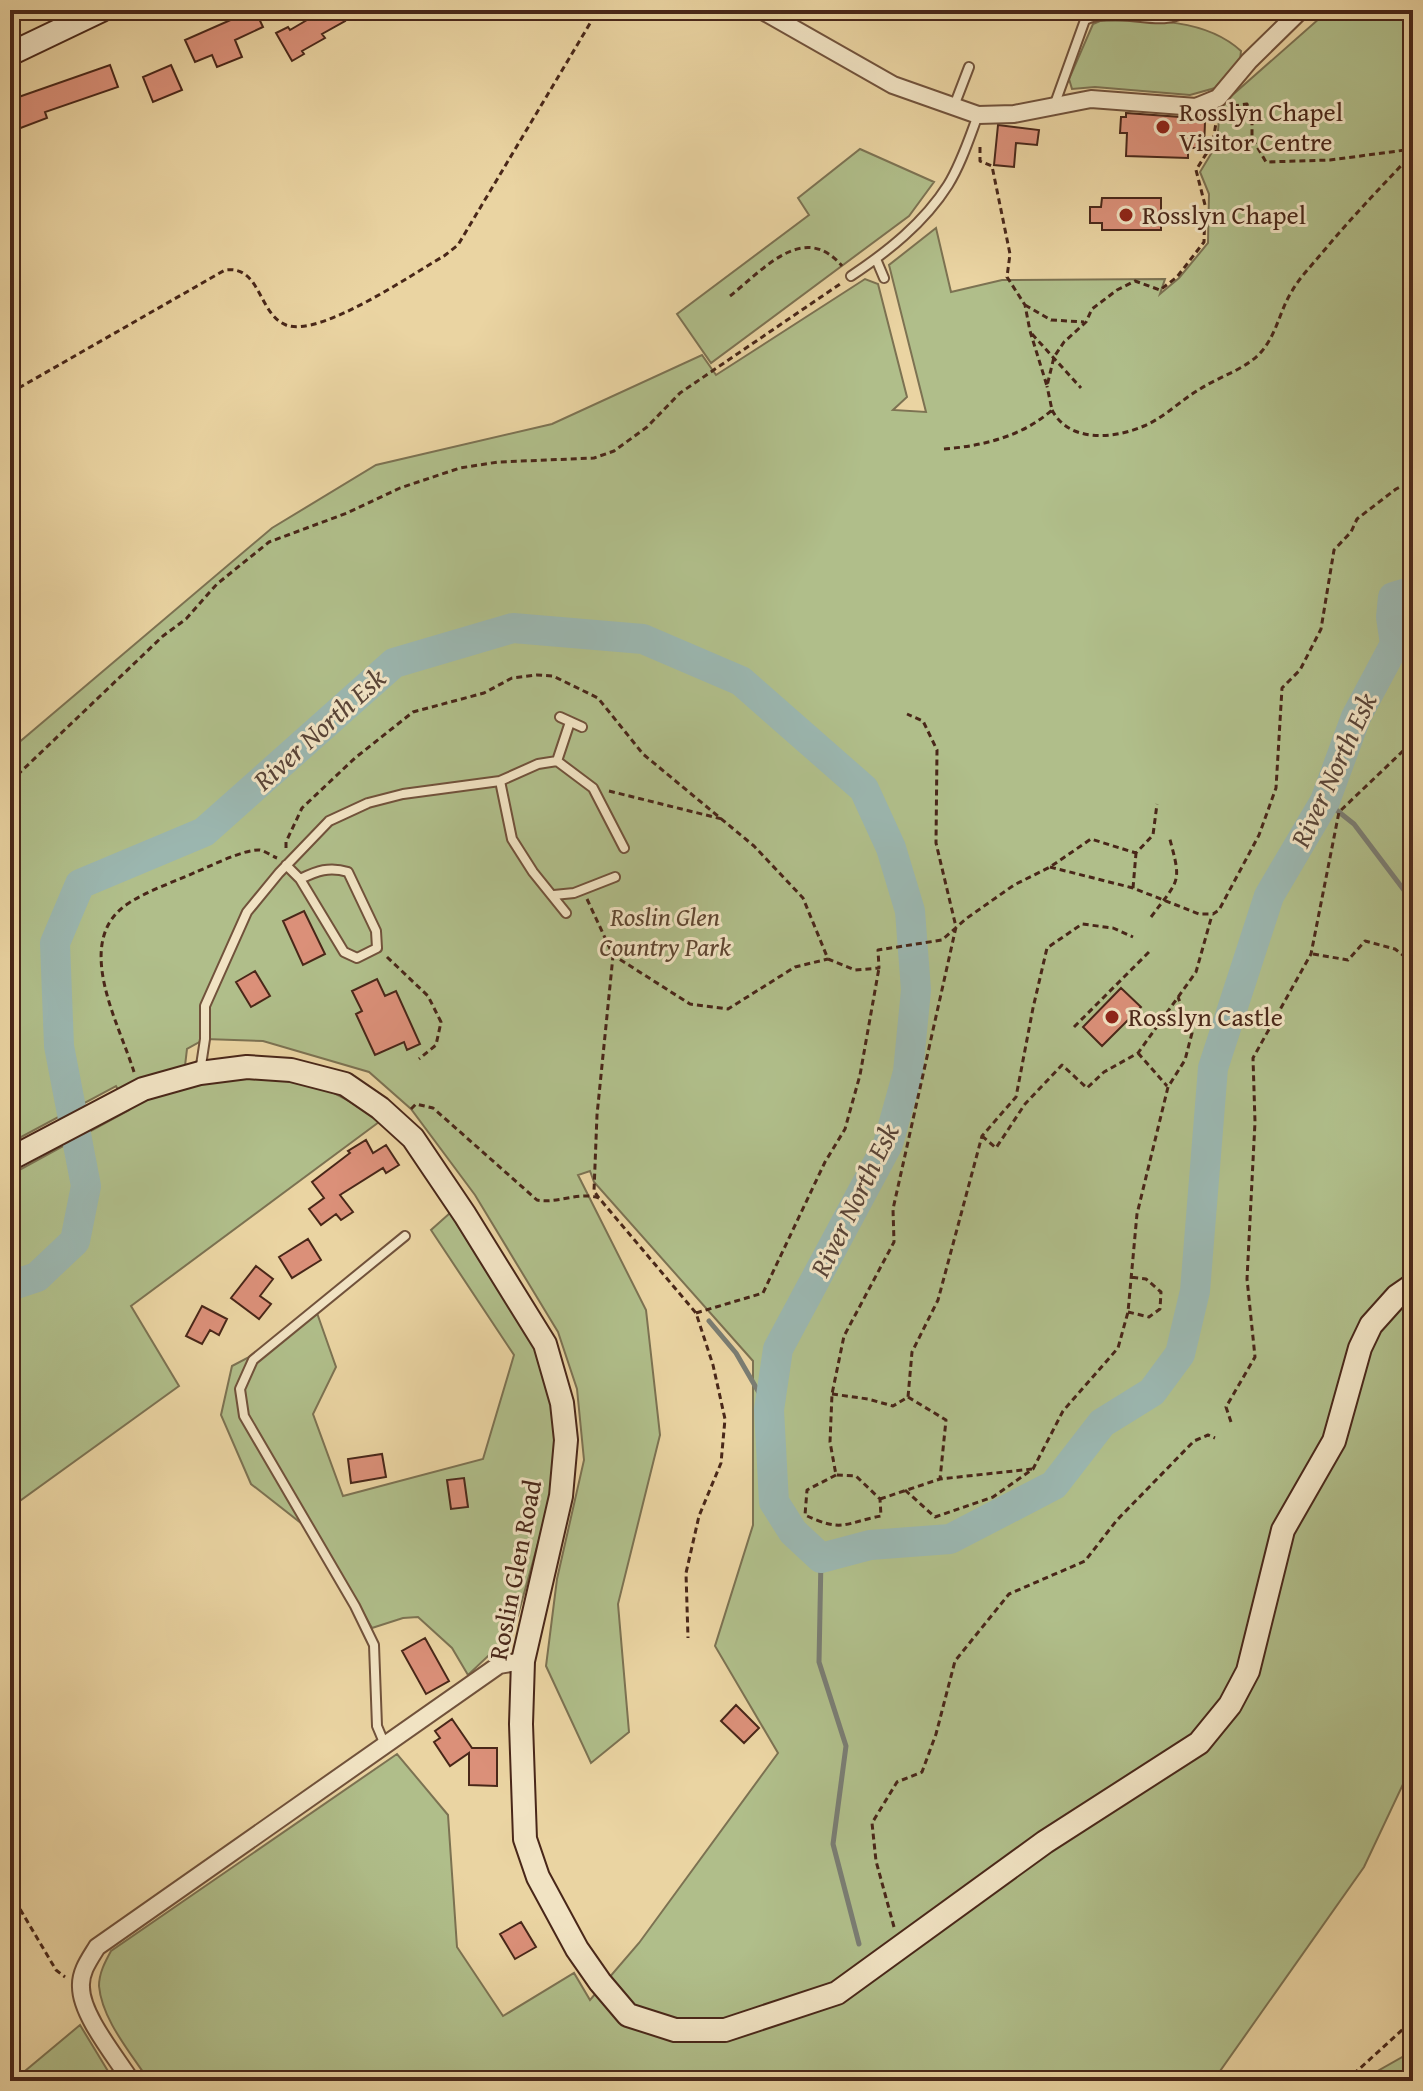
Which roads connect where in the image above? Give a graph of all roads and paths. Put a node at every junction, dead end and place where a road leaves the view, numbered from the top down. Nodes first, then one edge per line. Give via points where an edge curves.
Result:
1 (102, 10) edge
2 (598, 10) edge
3 (761, 10) edge
4 (1084, 10) edge
5 (1187, 10) edge
6 (1301, 10) edge
7 (1085, 20) junction
8 (10, 54) edge
9 (969, 67) dead end
10 (954, 106) junction
11 (1054, 106) junction
12 (1225, 107) dead end
13 (1217, 112) dead end
14 (978, 115) junction
15 (981, 137) dead end
16 (1413, 151) edge
17 (876, 259) junction
18 (851, 276) junction
19 (884, 278) dead end
20 (730, 296) dead end
21 (1025, 305) junction
22 (1086, 322) junction
23 (1030, 331) junction
24 (1054, 357) junction
25 (1047, 386) junction
26 (1081, 388) dead end
27 (10, 393) edge
28 (1052, 410) junction
29 (944, 449) dead end
30 (1413, 481) edge
31 (907, 714) dead end
32 (560, 717) dead end
33 (570, 722) junction
34 (582, 727) dead end
35 (1413, 736) edge
36 (1404, 750) junction
37 (1413, 753) edge
38 (557, 761) junction
39 (500, 781) junction
40 (10, 782) edge
41 (593, 788) junction
42 (1157, 804) dead end
43 (725, 820) junction
44 (1169, 836) dead end
45 (624, 848) dead end
46 (1136, 853) junction
47 (288, 864) junction
48 (1050, 867) junction
49 (615, 877) dead end
50 (300, 879) junction
51 (1133, 888) junction
52 (582, 889) junction
53 (554, 895) junction
54 (566, 913) dead end
55 (1213, 914) junction
56 (1151, 917) dead end
57 (956, 927) junction
58 (1133, 937) dead end
59 (377, 948) junction
60 (1149, 952) dead end
61 (1311, 954) junction
62 (613, 955) junction
63 (828, 959) junction
64 (1413, 963) edge
65 (879, 968) junction
66 (1178, 997) junction
67 (1074, 1027) dead end
68 (1138, 1053) junction
69 (419, 1059) dead end
70 (200, 1073) junction
71 (135, 1076) dead end
72 (1168, 1087) junction
73 (1016, 1097) junction
74 (1025, 1104) junction
75 (10, 1107) edge
76 (396, 1123) junction
77 (982, 1136) junction
78 (17, 1155) edge
79 (599, 1198) junction
80 (405, 1236) dead end
81 (1130, 1277) junction
82 (1413, 1285) edge
83 (1128, 1312) junction
84 (696, 1313) junction
85 (832, 1394) junction
86 (908, 1397) junction
87 (1231, 1422) dead end
88 (1215, 1438) dead end
89 (1033, 1469) junction
90 (836, 1475) junction
91 (940, 1479) junction
92 (905, 1490) junction
93 (880, 1499) junction
94 (688, 1638) dead end
95 (523, 1661) junction
96 (386, 1746) junction
97 (10, 1892) edge
98 (900, 1948) junction
99 (81, 1988) junction
100 (1413, 2020) edge
101 (131, 2081) edge
102 (1346, 2081) edge

1 - 8 main road
2 - 27 path via 452,251 340,316 300,327 277,319 248,276 225,270
3 - 10 street via 893,85
4 - 7 lane
5 - 7 lane via 1167,18 1106,14
6 - 11 street via 1218,98 1196,107 1091,99
7 - 11 lane
9 - 10 lane
10 - 14 street
11 - 14 street
12 - 16 path via 1247,104 1252,138 1266,162
13 - 22 path via 1213,143 1196,170 1205,205 1204,242 1160,290 1135,281 1092,309
14 - 17 lane via 947,187
15 - 21 path via 980,161 992,166 1010,254 1007,277
16 - 28 path via 1305,274 1262,352 1245,365 1144,425 1118,434 1093,436 1072,430 1059,424
17 - 18 lane
17 - 19 lane
18 - 20 path via 831,253 800,247
18 - 40 path via 680,393 614,451 594,458 460,468 269,542 217,584
21 - 22 path via 1051,320
21 - 23 path
22 - 24 path
23 - 24 path
23 - 25 path
24 - 25 path
24 - 26 path
25 - 28 path
28 - 29 path via 1038,423 979,447
30 - 55 path via 1357,519 1334,550 1321,629 1300,670 1282,688 1276,788 1259,835
31 - 57 path via 923,721 937,750 936,843
32 - 33 lane
33 - 34 lane
33 - 38 lane
35 - 36 path
36 - 37 path
36 - 61 path via 1339,812
38 - 39 lane
38 - 41 lane
39 - 47 lane via 368,803 329,821
39 - 53 lane via 512,839
41 - 43 path
41 - 45 lane
42 - 46 path via 1153,835
43 - 47 path via 643,754 598,698 553,676 537,675 512,678 484,693 413,712 302,808 286,842
43 - 63 path via 803,898
44 - 56 path, bridge via 1178,882
46 - 48 path via 1091,839
46 - 51 path
47 - 50 lane
47 - 70 lane via 247,912 205,1006
47 - 71 path via 259,850 225,860 127,904 106,927 102,975
48 - 51 path
48 - 57 path via 1014,885
49 - 52 lane
50 - 59 lane via 344,952 357,958
50 - 59 lane via 319,870 348,872 376,931
51 - 55 path via 1199,914
52 - 53 lane
52 - 62 path
53 - 54 lane
55 - 66 path via 1196,972
57 - 65 path via 942,940 878,950
57 - 85 path via 893,1209 894,1242 844,1336
58 - 73 path via 1082,924 1047,948
59 - 69 path via 428,996 441,1022 436,1045
60 - 67 path
61 - 64 path via 1348,960 1365,941 1395,949
61 - 87 path via 1253,1058 1247,1279 1255,1357 1226,1407
62 - 63 path via 690,1004 728,1009 795,967
62 - 79 path via 597,1115 594,1191
63 - 65 path via 855,970
65 - 84 path via 845,1129 763,1293
66 - 68 path
66 - 72 path via 1192,1033 1185,1060
68 - 72 path
68 - 74 path via 1087,1088 1062,1065
70 - 76 main road, Roslin Glen Road via 247,1067 291,1070 345,1084
70 - 78 main road, Roslin Glen Road via 143,1089
72 - 81 path via 1137,1214
73 - 74 path
73 - 77 path
74 - 77 path via 996,1148
75 - 78 path
76 - 79 path via 416,1104 433,1108 537,1200
76 - 95 main road, Roslin Glen Road via 413,1138 465,1215 545,1344 562,1403 566,1440 561,1496
77 - 86 path via 938,1300 912,1352
79 - 84 path
80 - 96 lane via 253,1360 240,1389 244,1416 374,1645 377,1726
81 - 83 path
81 - 83 path via 1146,1279 1161,1292 1160,1309 1149,1317
82 - 98 main road, Roslin Glen Road via 1371,1325 1360,1348 1334,1441 1283,1530 1248,1671 1230,1705 1199,1743 1045,1842
83 - 89 path via 1118,1348 1063,1411
84 - 94 path via 725,1419 721,1463 699,1516 686,1573
85 - 86 path via 893,1406
85 - 90 path via 830,1442
86 - 91 path via 946,1420
88 - 98 path via 1194,1441 1085,1561 1009,1594 955,1661 922,1772 897,1782 872,1823 876,1861
89 - 91 path
89 - 92 path via 993,1497 935,1517
90 - 93 path via 856,1476
90 - 93 path via 807,1490 805,1515 848,1526 881,1516
91 - 92 path
92 - 93 path
95 - 96 street via 499,1665
95 - 98 main road, Roslin Glen Road via 525,1839 538,1877 577,1949 628,2015 675,2030 725,2030 837,1993
96 - 99 street via 97,1947 84,1967
97 - 99 path via 56,1970
99 - 101 street via 89,2014
100 - 102 path

